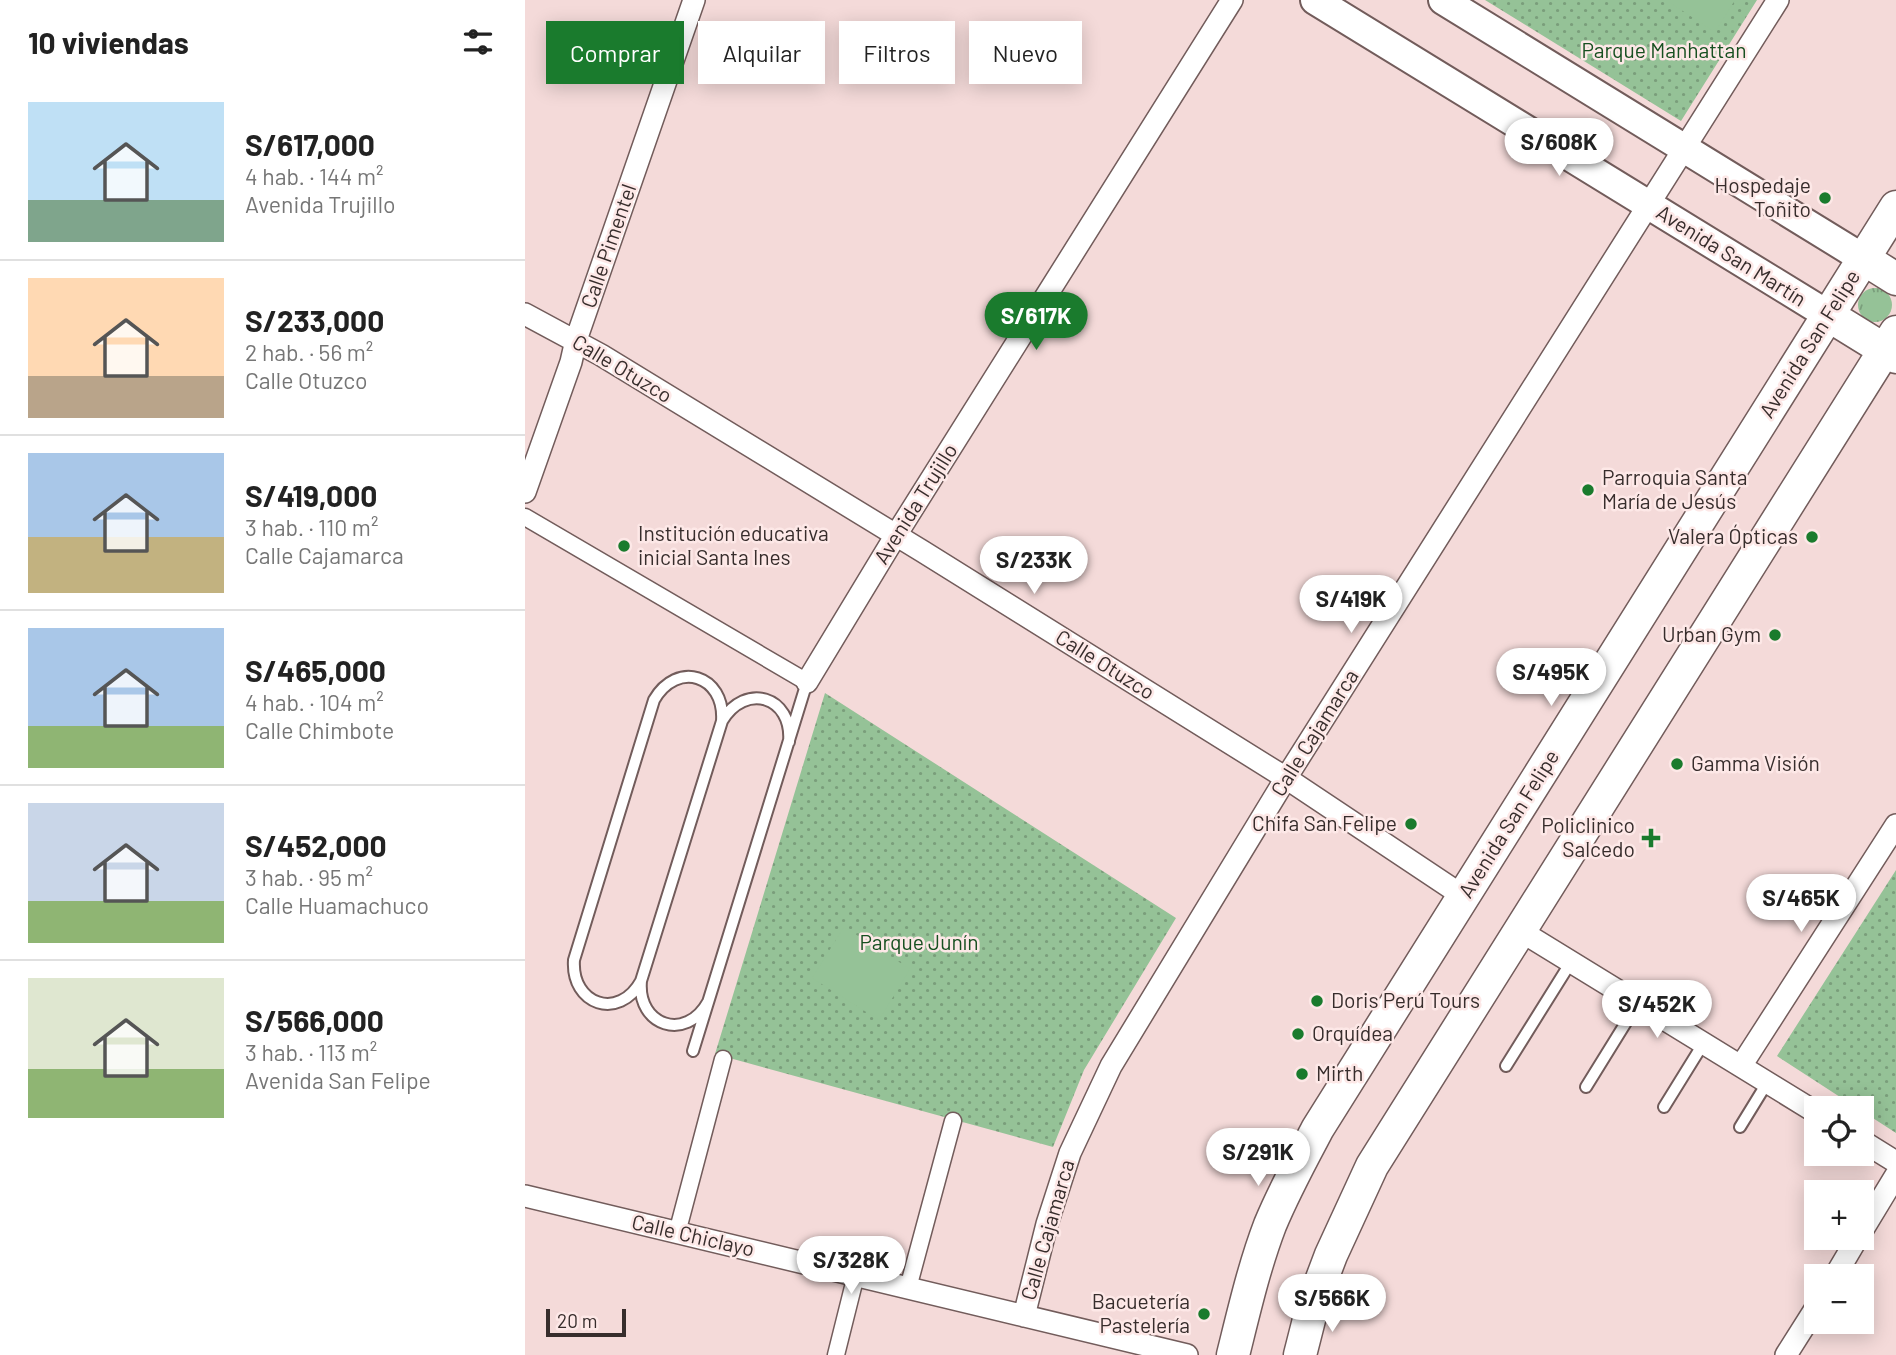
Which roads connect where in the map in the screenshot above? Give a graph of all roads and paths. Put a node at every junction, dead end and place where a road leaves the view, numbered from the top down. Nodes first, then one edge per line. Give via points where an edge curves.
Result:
1 (694, 0) edge
2 (1232, 0) edge
3 (1315, 0) edge
4 (1443, 0) edge
5 (1777, 0) edge
6 (1685, 149) junction
7 (1648, 205) junction
8 (1896, 208) edge
9 (1864, 259) junction
10 (1896, 279) edge
11 (525, 314) edge
12 (1828, 315) junction
13 (576, 340) junction
14 (1892, 346) edge
15 (525, 492) edge
16 (525, 517) edge
17 (896, 535) junction
18 (807, 682) junction
19 (722, 721) junction
20 (789, 742) junction
21 (1286, 778) junction
22 (1896, 825) edge
23 (1463, 896) junction
24 (1519, 930) junction
25 (1571, 962) junction
26 (641, 981) junction
27 (708, 1002) junction
28 (1638, 1003) junction
29 (1703, 1044) junction
30 (693, 1051) dead end
31 (723, 1059) dead end
32 (1506, 1066) dead end
33 (1741, 1066) junction
34 (1767, 1083) junction
35 (1586, 1087) dead end
36 (1804, 1105) edge
37 (1664, 1107) dead end
38 (953, 1121) dead end
39 (1740, 1127) dead end
40 (1874, 1148) edge
41 (1896, 1162) edge
42 (1896, 1175) edge
43 (525, 1196) edge
44 (1874, 1211) edge
45 (677, 1233) junction
46 (856, 1275) junction
47 (908, 1288) junction
48 (1024, 1316) junction
49 (1804, 1327) edge
50 (836, 1355) edge
51 (1187, 1355) edge
52 (1233, 1355) edge
53 (1300, 1355) edge
54 (1786, 1355) edge

1 - 13 street, Calle Pimentel
2 - 17 street, Avenida Trujillo
3 - 7 street, Avenida San Martín
4 - 6 street
5 - 6 street, Calle Cajamarca
6 - 7 street, Calle Cajamarca
6 - 9 street
7 - 12 street, Avenida San Martín
7 - 21 street, Calle Cajamarca
8 - 9 main road, Avenida San Felipe
9 - 10 main road
9 - 12 main road, Avenida San Felipe
11 - 13 street, Calle Otuzco
12 - 14 main road, Avenida San Martín
12 - 23 main road, Avenida San Felipe
13 - 15 street, Calle Pimentel
13 - 17 street, Calle Otuzco
14 - 24 main road
16 - 18 street
17 - 18 street, Avenida Trujillo
17 - 21 street, Calle Otuzco
18 - 20 lane, Avenida Trujillo
19 - 20 lane via 737,703 759,698 771,702 787,719
19 - 26 lane
19 - 26 lane via 713,688 692,677 669,682 654,700 573,972 583,993 604,1003 627,999
20 - 27 lane, Avenida Trujillo
21 - 23 street, Calle Otuzco
21 - 48 street, Calle Cajamarca via 1111,1066 1070,1153
22 - 33 street
23 - 52 main road, Avenida San Felipe via 1288,1184 1254,1273
24 - 25 street
24 - 53 main road via 1371,1166 1314,1300
25 - 28 street
25 - 32 lane
26 - 27 lane via 643,1004 650,1014 671,1025 694,1020
27 - 30 lane, Avenida Trujillo
28 - 29 street
28 - 35 lane
29 - 33 street
29 - 37 lane
31 - 45 street
33 - 34 street
34 - 36 street
34 - 39 lane
38 - 47 street
40 - 41 street
42 - 44 street
43 - 45 street, Calle Chiclayo
45 - 46 street, Calle Chiclayo
46 - 47 street, Calle Chiclayo
46 - 50 street
47 - 48 street, Calle Chiclayo
48 - 51 street, Calle Chiclayo
49 - 54 street

